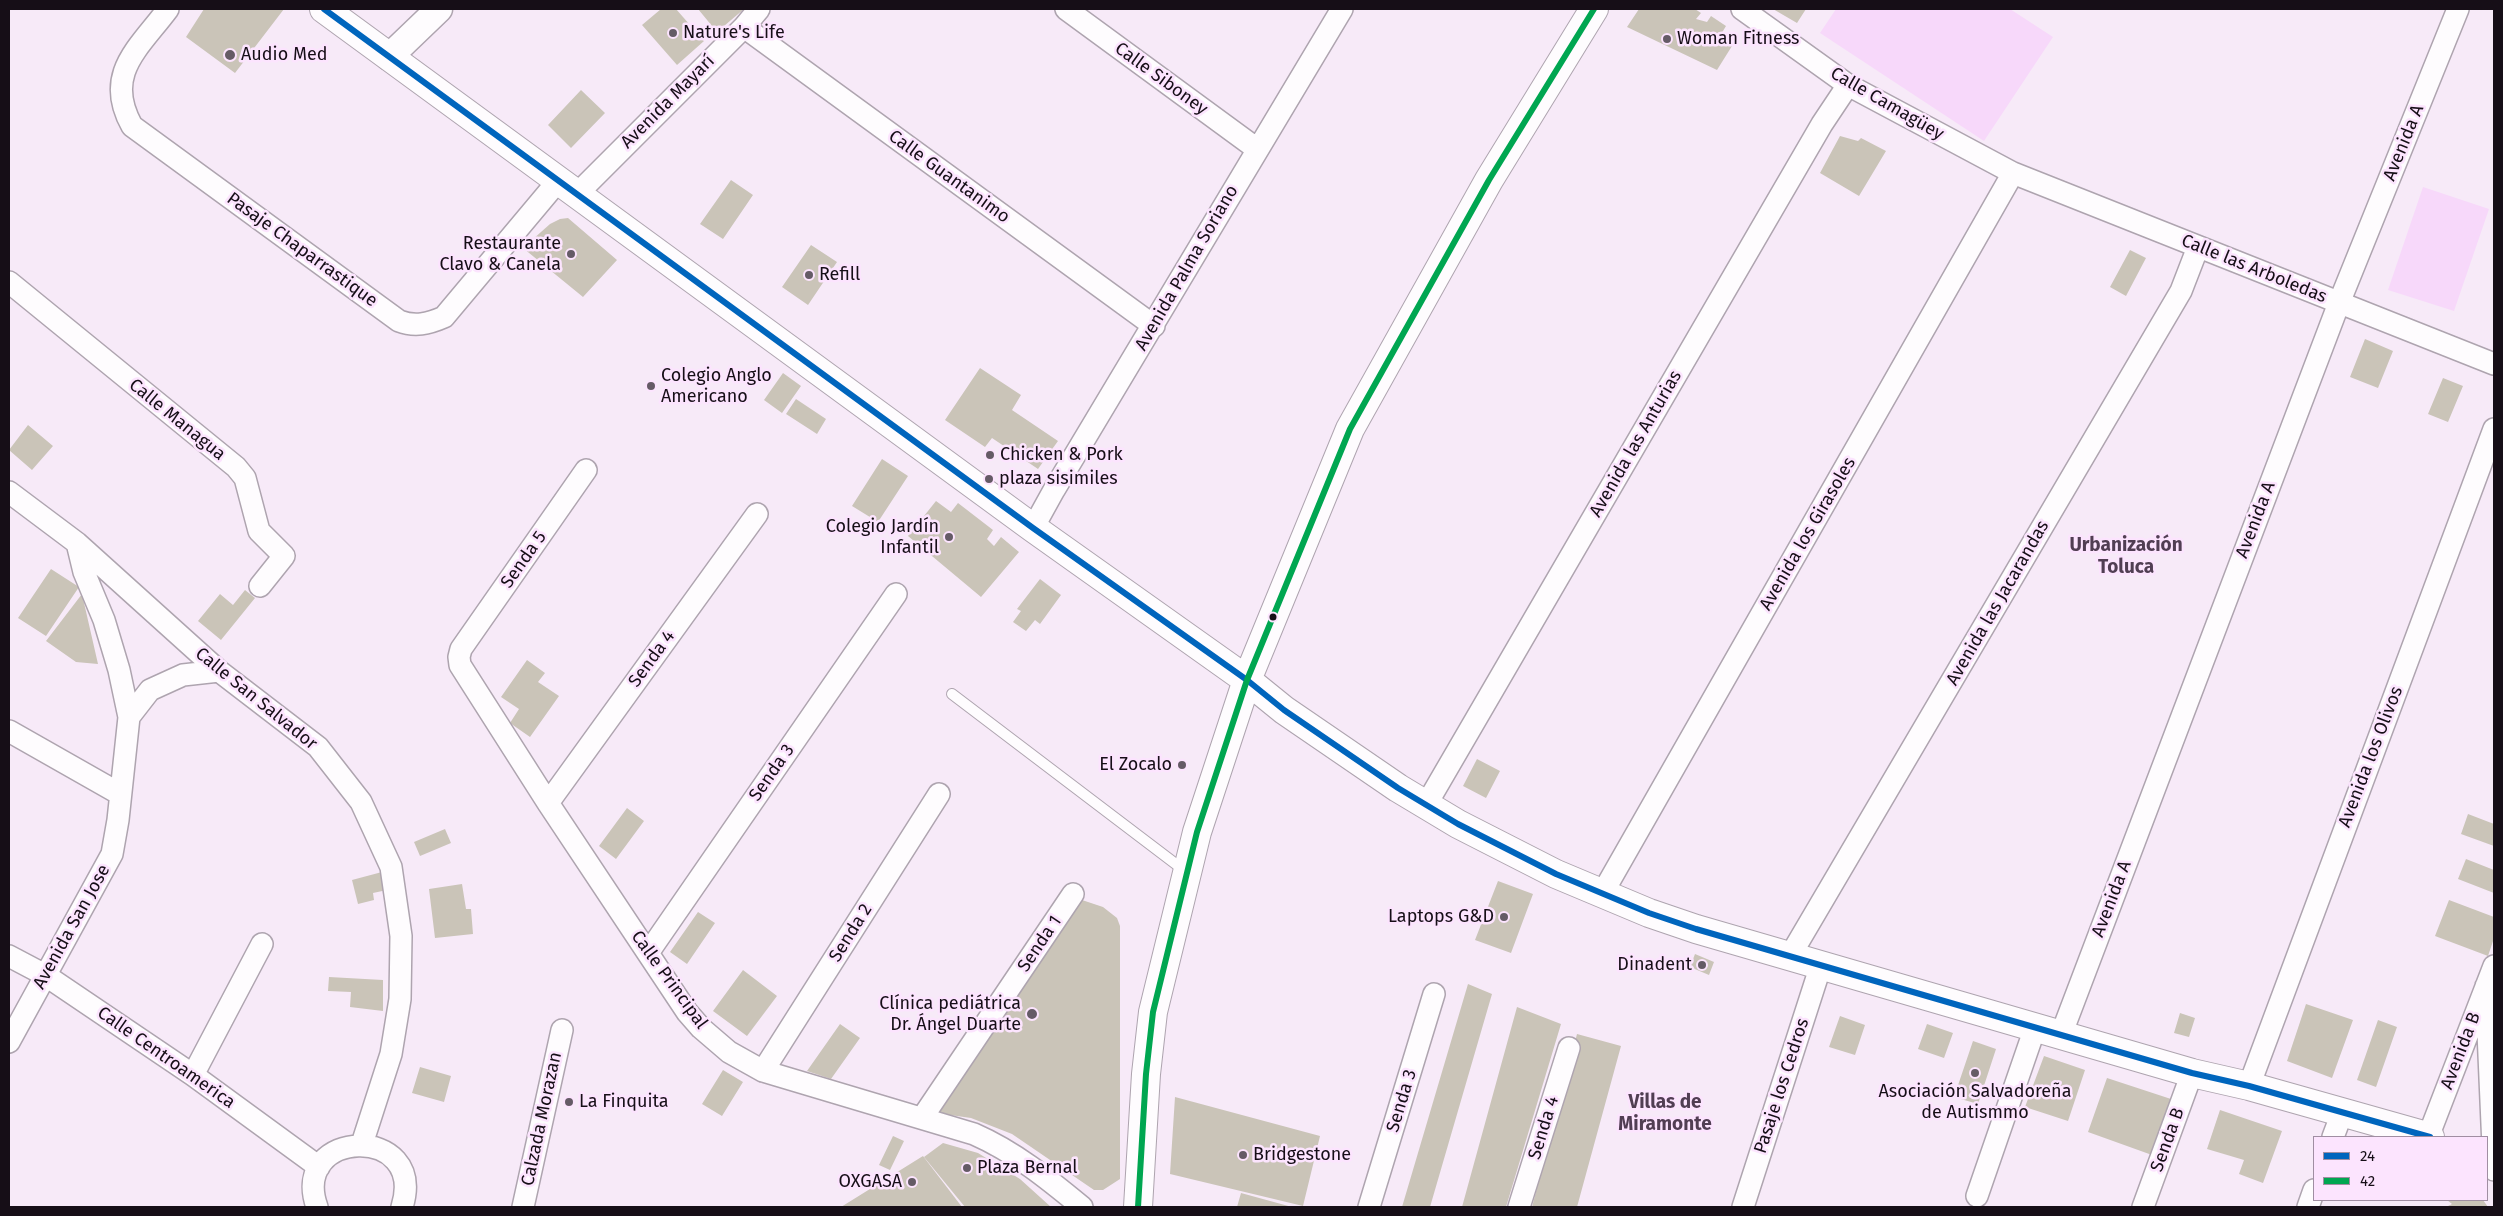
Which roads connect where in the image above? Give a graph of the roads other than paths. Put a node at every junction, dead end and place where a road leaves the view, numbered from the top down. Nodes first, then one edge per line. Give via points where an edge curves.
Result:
1 (168, 9) edge
2 (324, 9) edge
3 (439, 9) edge
4 (759, 9) edge
5 (1066, 9) edge
6 (1342, 9) edge
7 (1594, 9) edge
8 (1742, 9) edge
9 (2458, 9) edge
10 (744, 27) junction
11 (389, 57) junction
12 (1848, 85) junction
13 (1257, 149) junction
14 (2013, 173) junction
15 (567, 188) junction
16 (2198, 247) junction
17 (9, 282) edge
18 (2339, 303) junction
19 (1154, 326) junction
20 (2494, 364) edge
21 (2494, 429) edge
22 (586, 470) dead end
23 (9, 492) edge
24 (757, 514) dead end
25 (1033, 528) junction
26 (78, 543) junction
27 (260, 586) dead end
28 (896, 594) dead end
29 (461, 649) joint
30 (219, 671) junction
31 (1246, 680) junction
32 (952, 694) dead end
33 (129, 717) junction
34 (9, 731) edge
35 (120, 794) junction
36 (939, 794) dead end
37 (548, 803) junction
38 (1426, 805) junction
39 (1186, 871) junction
40 (1073, 894) dead end
41 (1602, 894) junction
42 (262, 944) dead end
43 (648, 953) junction
44 (9, 956) edge
45 (1790, 956) junction
46 (1821, 965) junction
47 (2494, 966) edge
48 (45, 975) junction
49 (2486, 986) junction
50 (1434, 994) dead end
51 (562, 1030) dead end
52 (2048, 1031) junction
53 (9, 1042) edge
54 (1569, 1048) dead end
55 (763, 1071) junction
56 (2192, 1073) junction
57 (193, 1075) junction
58 (2249, 1086) junction
59 (922, 1118) junction
60 (2338, 1125) edge
61 (2421, 1136) edge
62 (2429, 1136) edge
63 (362, 1144) junction
64 (2492, 1158) edge
65 (319, 1167) junction
66 (2313, 1193) edge
67 (1977, 1196) dead end
68 (316, 1207) edge
69 (402, 1207) edge
70 (522, 1207) edge
71 (1082, 1207) edge
72 (1138, 1207) edge
73 (1369, 1207) edge
74 (1519, 1207) edge
75 (1742, 1207) edge
76 (2143, 1207) edge
77 (2308, 1207) edge

1 - 15 street, Pasaje Chaparrastique via 123,69 120,96 132,126 399,321 421,325 444,317
2 - 11 main road
3 - 11 street
4 - 10 street, Avenida Mayarí
5 - 13 street, Calle Siboney
6 - 13 street, Avenida Palma Soriano
7 - 31 main road via 1489,180 1350,430
8 - 12 street, Calle Camagüey
9 - 18 street, Avenida A
10 - 15 street, Avenida Mayarí
10 - 19 street, Calle Guantanimo
11 - 15 main road
12 - 14 street, Calle Camagüey
12 - 38 street, Avenida las Anturias via 1822,124
13 - 19 street, Avenida Palma Soriano
14 - 16 street, Calle las Arboledas
14 - 41 street, Avenida los Girasoles
15 - 25 main road
16 - 18 street, Calle las Arboledas
16 - 45 street, Avenida las Jacarandas via 2181,291
17 - 27 street, Calle Managua via 236,467 245,478 259,530 284,556
18 - 20 street, Calle las Arboledas
18 - 52 street, Avenida A
19 - 25 street, Avenida Palma Soriano
21 - 58 street, Avenida los Olivos
22 - 29 street, Senda 5
23 - 26 street, Calle San Salvador
24 - 37 street, Senda 4
25 - 31 main road
26 - 30 street, Calle San Salvador
26 - 33 street, Avenida San Jose via 84,572 107,628
28 - 43 street, Senda 3
29 - 37 street, Calle Principal via 460,665
30 - 33 street via 183,675 150,690
30 - 63 street, Calle San Salvador via 318,747 361,802 391,867 401,936 400,998 391,1054
31 - 38 main road via 1284,710
31 - 39 main road
32 - 39 lane
33 - 35 street, Avenida San Jose
34 - 35 street
35 - 48 street, Avenida San Jose via 112,854
36 - 55 street, Senda 2
37 - 43 street, Calle Principal
38 - 41 main road via 1524,859
39 - 72 main road via 1153,1012
40 - 59 street, Senda 1
41 - 45 main road via 1649,914
42 - 57 street
43 - 55 street, Calle Principal via 701,1028 729,1052
44 - 48 street, Calle Centroamerica
45 - 46 main road
46 - 52 main road
46 - 75 street, Pasaje los Cedros
47 - 49 street, Avenida B
48 - 53 street, Avenida San Jose
48 - 57 street, Calle Centroamerica
49 - 62 street, Avenida B
49 - 64 street
50 - 73 street, Senda 3
51 - 70 street, Calzada Morazan
52 - 56 main road
52 - 67 street, Avenida A
54 - 74 street, Senda 4
55 - 59 street, Calle Principal
56 - 58 main road
56 - 76 street, Senda B
57 - 65 street, Calle Centroamerica
58 - 60 main road
59 - 71 street, Calle Principal via 974,1134 1002,1147
60 - 61 main road
63 - 65 street via 338,1150
63 - 69 street via 383,1151 398,1165 406,1186
65 - 68 street via 313,1186
66 - 77 street

